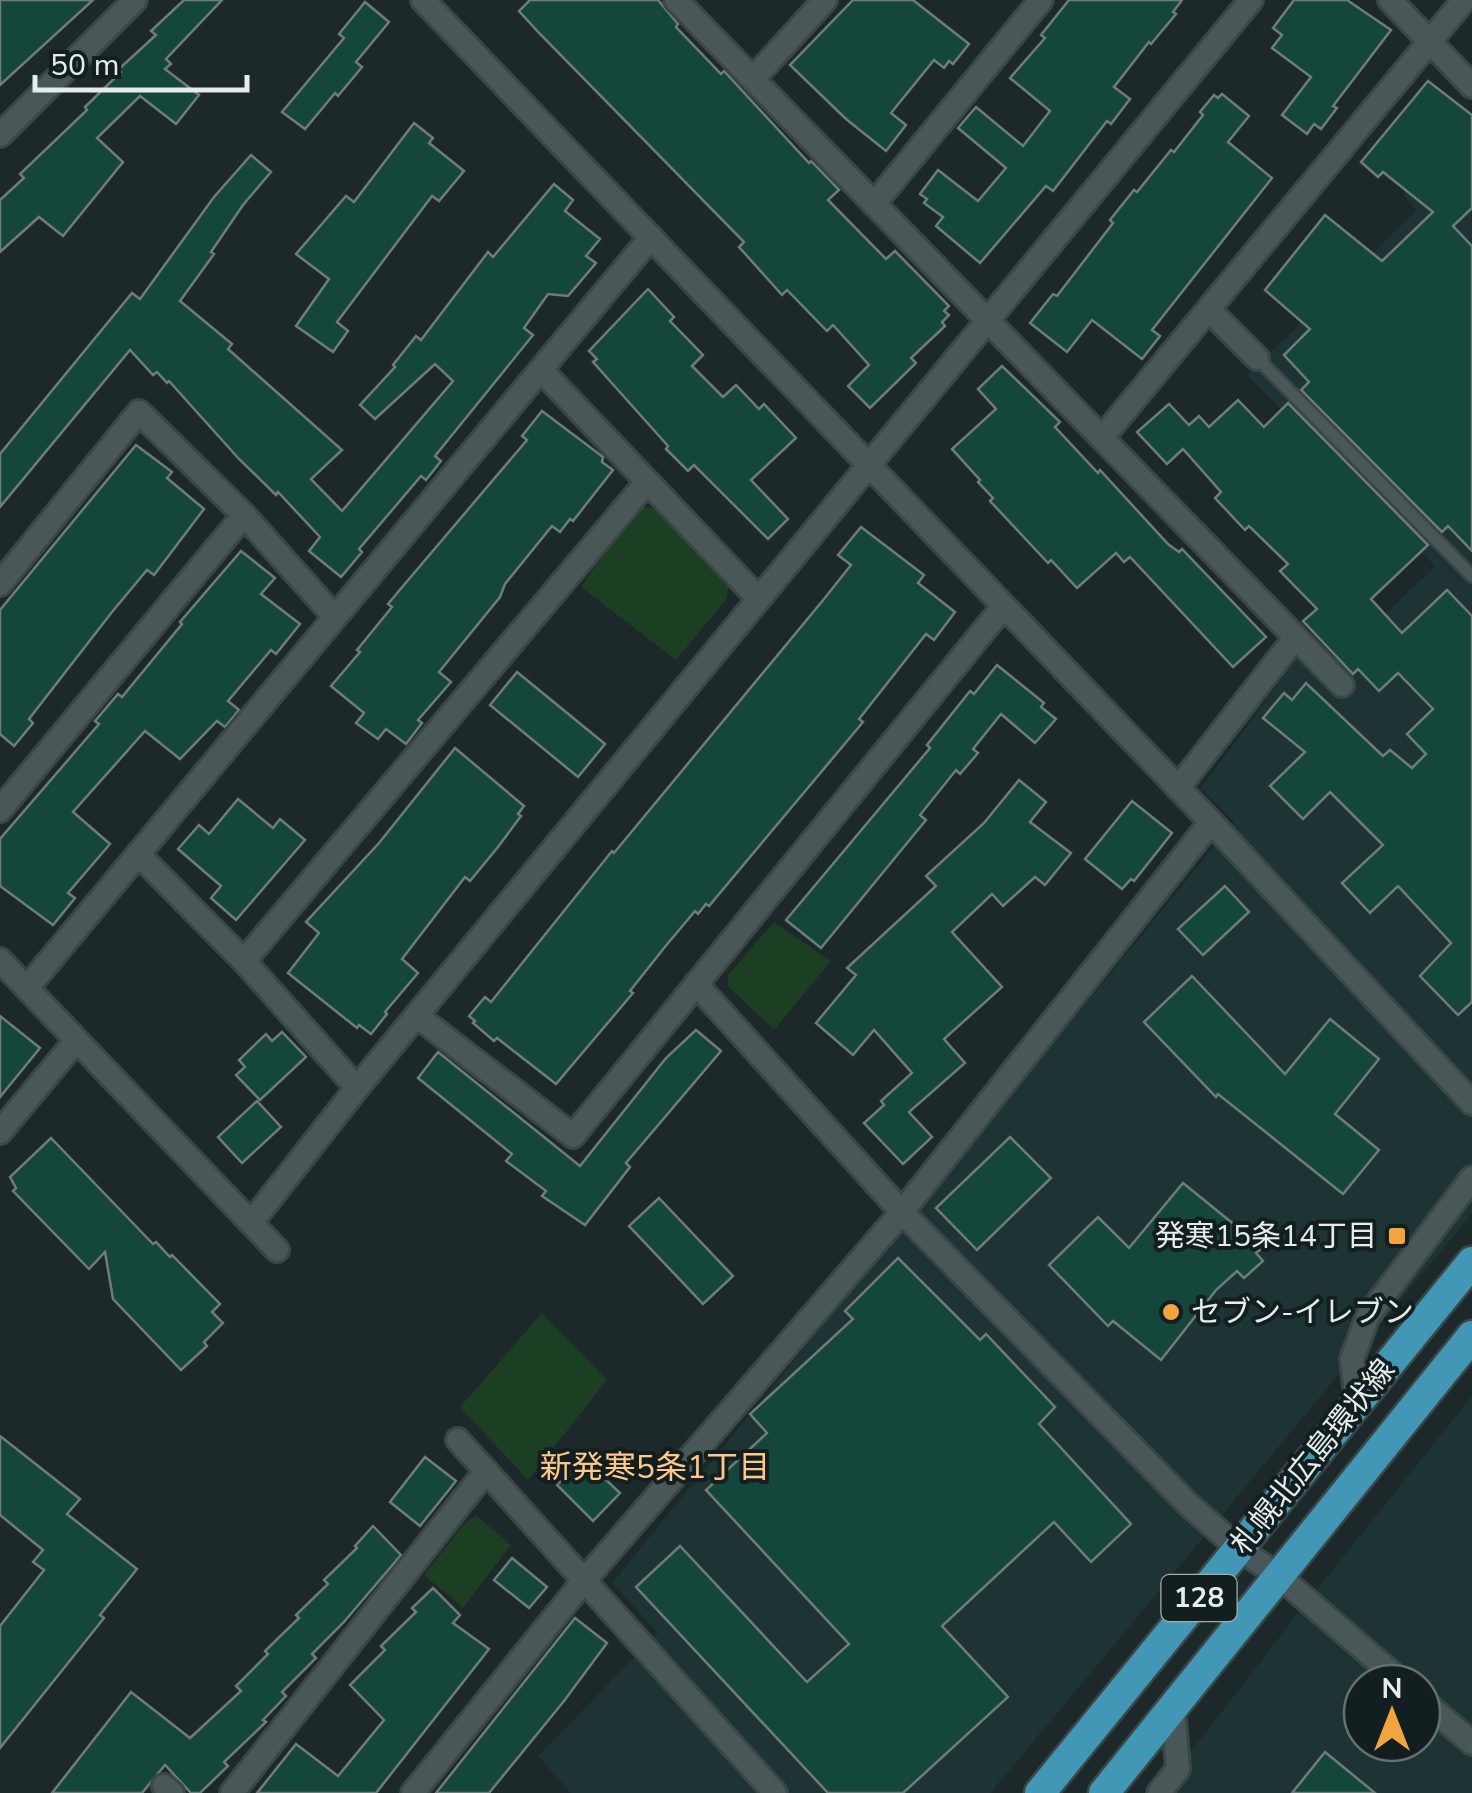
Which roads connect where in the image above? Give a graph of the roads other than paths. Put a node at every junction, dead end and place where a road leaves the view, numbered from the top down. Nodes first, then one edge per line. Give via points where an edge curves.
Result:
1 (134, 0) edge
2 (424, 0) edge
3 (676, 0) edge
4 (826, 0) edge
5 (1041, 0) edge
6 (1251, 0) edge
7 (1390, 0) edge
8 (1464, 0) edge
9 (1429, 41) junction
10 (753, 79) junction
11 (1472, 86) edge
12 (0, 136) edge
13 (874, 204) junction
14 (650, 238) junction
15 (1208, 310) junction
16 (990, 322) junction
17 (1257, 358) joint
18 (541, 370) junction
19 (1102, 438) junction
20 (870, 466) junction
21 (647, 482) junction
22 (244, 515) junction
23 (1472, 576) edge
24 (0, 584) edge
25 (758, 598) junction
26 (1004, 608) junction
27 (334, 616) junction
28 (1295, 638) junction
29 (1342, 685) dead end
30 (1178, 788) junction
31 (0, 810) edge
32 (1211, 822) junction
33 (138, 854) junction
34 (0, 960) edge
35 (244, 962) junction
36 (696, 984) junction
37 (27, 988) junction
38 (416, 1016) junction
39 (75, 1042) junction
40 (357, 1088) junction
41 (1472, 1103) edge
42 (0, 1132) edge
43 (1472, 1178) edge
44 (902, 1212) junction
45 (251, 1223) junction
46 (277, 1250) dead end
47 (1472, 1262) edge
48 (1472, 1336) edge
49 (1357, 1403) junction
50 (458, 1440) dead end
51 (486, 1471) junction
52 (1239, 1549) junction
53 (1279, 1576) junction
54 (583, 1582) junction
55 (1380, 1663) edge
56 (1173, 1708) junction
57 (1442, 1717) edge
58 (1472, 1743) edge
59 (232, 1793) edge
60 (412, 1793) edge
61 (774, 1793) edge
62 (1040, 1793) edge
63 (1104, 1793) edge
64 (1159, 1793) edge

1 - 12 street
2 - 14 street
3 - 10 street
4 - 10 street
5 - 13 street
6 - 16 street
7 - 9 street
8 - 9 street
9 - 11 street
9 - 15 street
10 - 13 street
13 - 16 street
14 - 18 street
14 - 20 street
15 - 17 street
15 - 19 street
16 - 19 street
16 - 20 street
17 - 23 lane
18 - 21 street
18 - 27 street
19 - 28 street
20 - 25 street
20 - 26 street
21 - 25 street
21 - 35 street
22 - 24 street via 139,412
22 - 27 street
22 - 31 street
25 - 38 street
26 - 30 street
26 - 36 street
27 - 33 street
28 - 29 street
28 - 30 street
30 - 32 street
32 - 41 street
32 - 44 street
33 - 35 street
33 - 37 street
34 - 37 street
35 - 40 street
36 - 38 street via 574,1136
36 - 44 street
37 - 39 street
38 - 40 street
39 - 42 street
39 - 45 street
40 - 45 street
43 - 49 street via 1368,1316 1352,1359
44 - 52 street
44 - 54 street
45 - 46 street
47 - 49 main road, 札幌北広島環状線 / 128
48 - 53 main road, 札幌北広島環状線 / 128
49 - 52 main road, 札幌北広島環状線 / 128
50 - 51 street
51 - 54 street
51 - 59 street
52 - 53 street
52 - 62 main road, 札幌北広島環状線 / 128
53 - 55 street
53 - 56 main road, 札幌北広島環状線 / 128
54 - 60 street
54 - 61 street
56 - 63 main road, 札幌北広島環状線 / 128
56 - 64 street via 1178,1769
57 - 58 street

